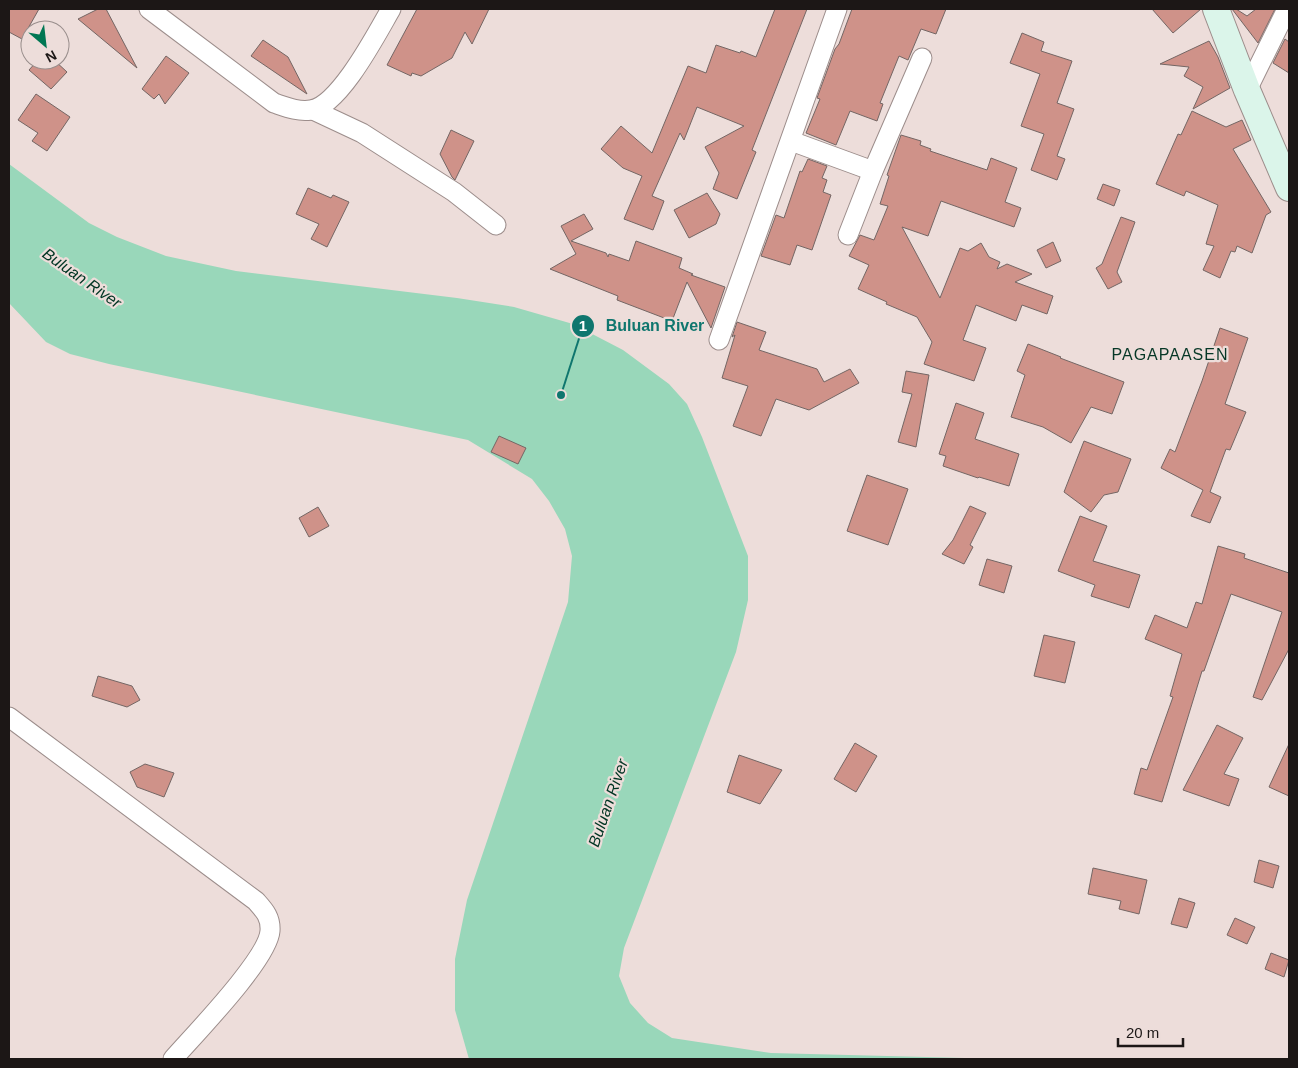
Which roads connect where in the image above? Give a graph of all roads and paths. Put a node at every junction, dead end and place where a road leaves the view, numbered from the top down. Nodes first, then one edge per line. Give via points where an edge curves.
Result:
1 (149, 9) edge
2 (391, 9) edge
3 (837, 9) edge
4 (1216, 9) edge
5 (1287, 9) edge
6 (922, 58) dead end
7 (1247, 90) junction
8 (313, 110) junction
9 (791, 141) junction
10 (873, 171) junction
11 (1289, 188) edge
12 (496, 225) dead end
13 (848, 235) dead end
14 (719, 340) dead end
15 (9, 717) edge
16 (173, 1059) edge

1 - 8 street via 274,103 297,110
2 - 8 street via 357,67 333,97
3 - 9 street
4 - 7 main road
5 - 7 street
6 - 10 street
7 - 11 main road
8 - 12 street via 362,134 454,192
9 - 10 street
9 - 14 street
10 - 13 street
15 - 16 street via 256,900 268,916 268,944 246,976

